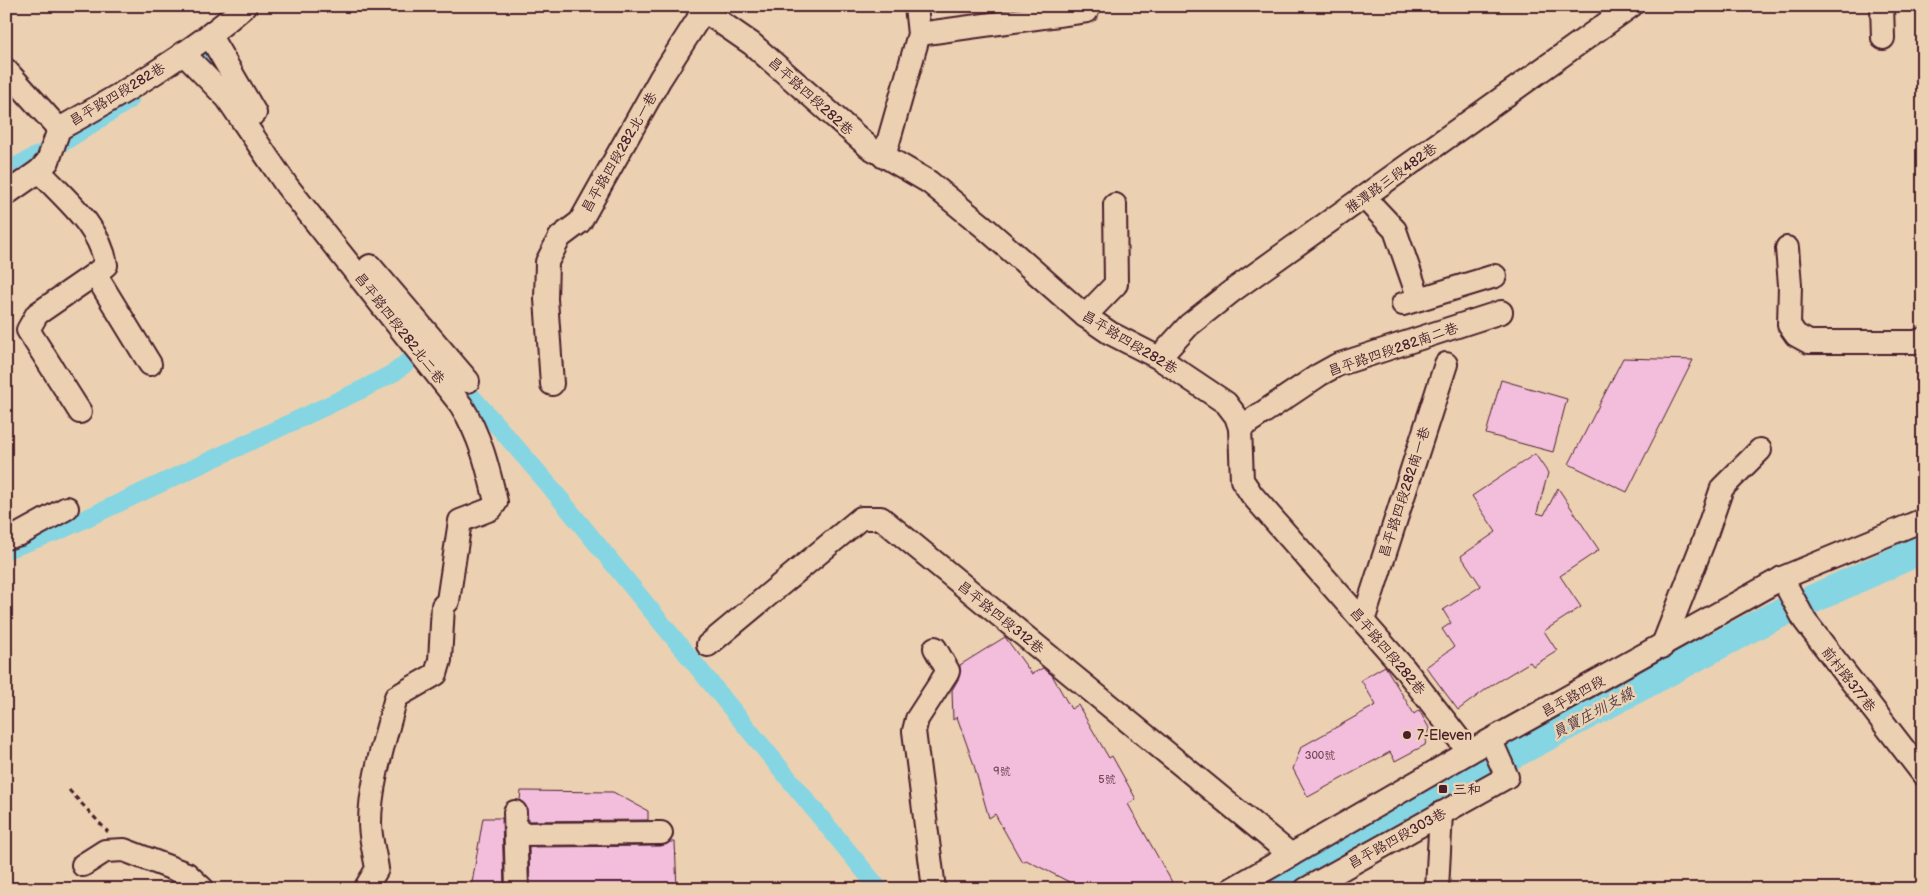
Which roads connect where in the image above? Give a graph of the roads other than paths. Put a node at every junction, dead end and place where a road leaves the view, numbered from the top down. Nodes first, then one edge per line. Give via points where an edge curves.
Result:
1 (245, 6) edge
2 (916, 6) edge
3 (1086, 6) edge
4 (1630, 6) edge
5 (1882, 6) edge
6 (700, 8) edge
7 (919, 34) junction
8 (210, 36) junction
9 (1883, 38) dead end
10 (188, 60) junction
11 (6, 70) edge
12 (56, 134) junction
13 (884, 158) junction
14 (44, 166) junction
15 (6, 194) edge
16 (1365, 198) junction
17 (1115, 204) dead end
18 (316, 212) junction
19 (1787, 248) dead end
20 (95, 274) junction
21 (1495, 276) dead end
22 (1501, 312) dead end
23 (1085, 316) junction
24 (1923, 339) edge
25 (1159, 358) junction
26 (150, 364) dead end
27 (1446, 364) dead end
28 (468, 381) dead end
29 (552, 384) dead end
30 (80, 412) dead end
31 (1240, 428) junction
32 (1760, 450) dead end
33 (67, 508) dead end
34 (1923, 520) edge
35 (6, 538) edge
36 (1782, 578) junction
37 (1363, 621) junction
38 (708, 645) dead end
39 (1662, 647) junction
40 (935, 648) dead end
41 (1491, 741) junction
42 (1469, 752) junction
43 (1923, 774) edge
44 (515, 812) dead end
45 (1441, 813) junction
46 (661, 833) dead end
47 (516, 834) junction
48 (1291, 854) junction
49 (83, 865) dead end
50 (203, 889) edge
51 (365, 889) edge
52 (516, 889) edge
53 (934, 889) edge
54 (1232, 889) edge
55 (1306, 889) edge
56 (1437, 889) edge

1 - 8 street, 昌平路四段282巷
2 - 7 street
3 - 7 street via 1087,11
4 - 16 street, 雅潭路三段482巷
5 - 9 street
6 - 13 street, 昌平路四段282巷 via 752,44
6 - 29 street, 昌平路四段282北一巷 via 580,222 560,238 547,262 546,299
7 - 13 street
8 - 10 street, 昌平路四段282巷
8 - 18 street via 240,91
10 - 12 street, 昌平路四段282巷 via 122,94
10 - 18 street, 昌平路四段282北二巷 via 227,98 287,186
11 - 12 street
12 - 14 street
13 - 23 street, 昌平路四段282巷 via 929,182
14 - 15 street
14 - 20 street via 104,249 106,265
16 - 21 street via 1394,230 1411,302
16 - 25 street, 雅潭路三段482巷 via 1232,291 1189,325
17 - 23 street via 1116,284
18 - 28 street
18 - 51 street, 昌平路四段282北二巷 via 469,417 486,460 496,502 491,509 460,521 448,602 443,606 440,660 436,674 396,697 377,772 370,822 376,869
19 - 24 street via 1789,325 1796,335 1809,342 1916,342
20 - 26 street
20 - 30 street via 37,314 28,330
22 - 31 street, 昌平路四段282南二巷 via 1337,365
23 - 25 street, 昌平路四段282巷
25 - 31 street, 昌平路四段282巷 via 1226,404 1236,416
27 - 37 street, 昌平路四段282南一巷
31 - 37 street, 昌平路四段282巷 via 1242,480
32 - 39 street via 1722,488
33 - 35 street via 20,534
34 - 36 street, 昌平路四段
36 - 39 street, 昌平路四段
36 - 43 street, 前村路377巷 via 1805,621
37 - 42 street, 昌平路四段282巷
38 - 48 street, 昌平路四段312巷 via 860,518 881,518
39 - 41 street, 昌平路四段
40 - 53 street via 948,671 917,719 914,731
41 - 42 street, 昌平路四段
41 - 45 street, 昌平路四段303巷 via 1507,777
42 - 48 street, 昌平路四段
44 - 47 street
45 - 55 street, 昌平路四段303巷
45 - 56 street
46 - 47 street
47 - 52 street
48 - 54 street, 昌平路四段
49 - 50 street via 105,852 124,850 187,874

